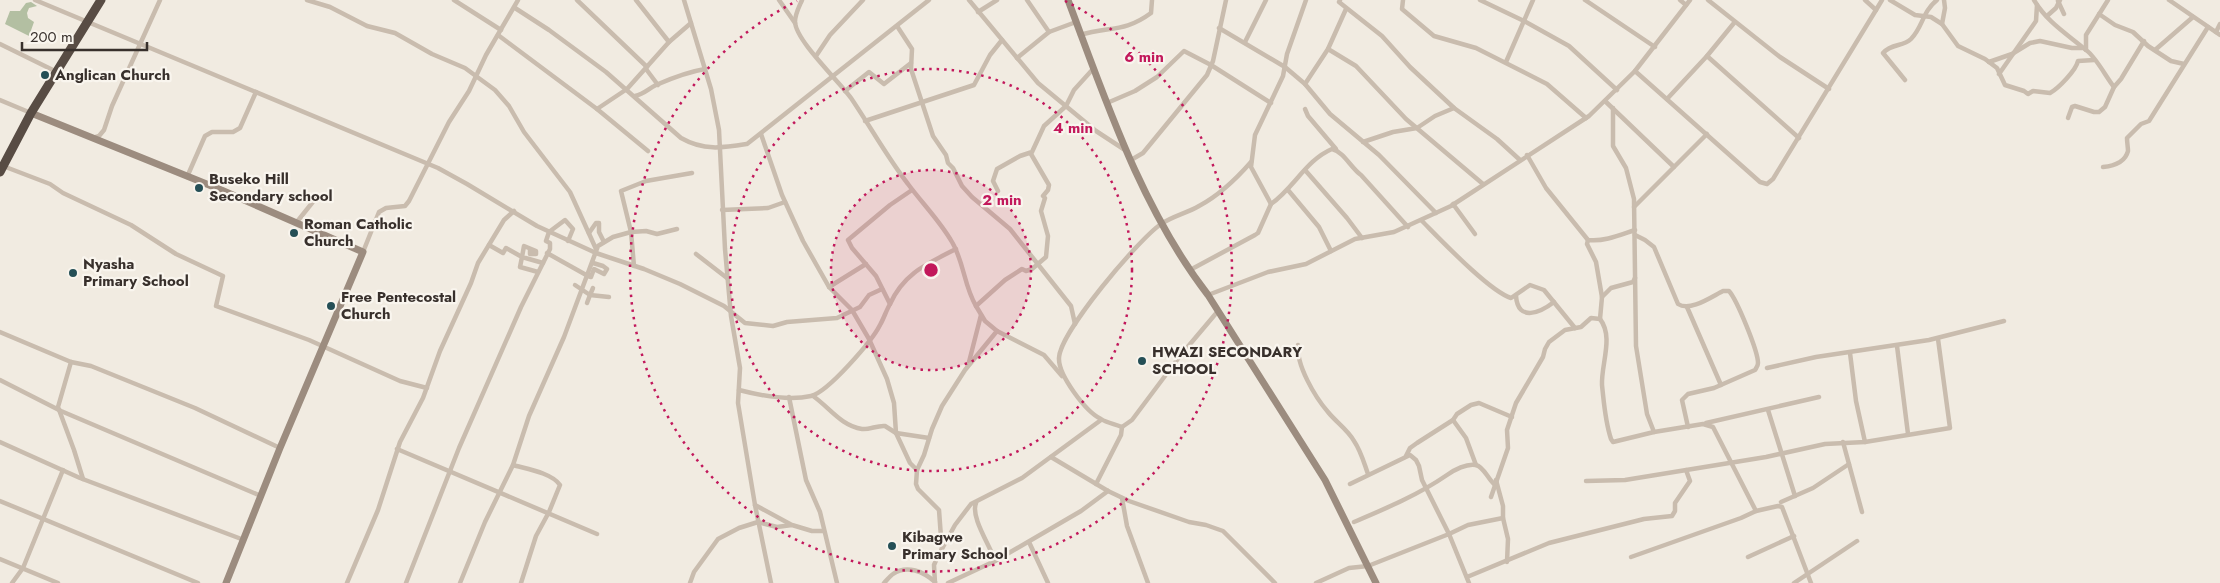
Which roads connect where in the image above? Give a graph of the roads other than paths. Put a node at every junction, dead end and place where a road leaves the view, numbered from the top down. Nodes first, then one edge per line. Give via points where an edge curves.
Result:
1 (35, 0) edge
2 (102, 0) edge
3 (160, 0) edge
4 (307, 0) edge
5 (454, 0) edge
6 (518, 0) edge
7 (578, 0) edge
8 (636, 0) edge
9 (684, 0) edge
10 (779, 0) edge
11 (802, 0) edge
12 (863, 0) edge
13 (929, 0) edge
14 (968, 0) edge
15 (997, 0) edge
16 (1027, 0) edge
17 (1068, 0) edge
18 (1152, 0) edge
19 (1226, 0) edge
20 (1266, 0) edge
21 (1306, 0) edge
22 (1340, 0) edge
23 (1403, 0) edge
24 (1480, 0) edge
25 (1533, 0) edge
26 (1586, 0) edge
27 (1680, 0) edge
28 (1690, 0) edge
29 (1708, 0) edge
30 (1865, 0) edge
31 (1882, 0) edge
32 (1890, 0) edge
33 (1937, 0) edge
34 (1944, 0) edge
35 (2108, 0) edge
36 (2169, 0) edge
37 (2059, 1) edge
38 (2036, 2) edge
39 (1686, 5) junction
40 (514, 8) junction
41 (1346, 9) junction
42 (1876, 10) junction
43 (978, 12) junction
44 (2064, 14) dead end
45 (2099, 14) junction
46 (1923, 16) junction
47 (2047, 16) junction
48 (2193, 16) junction
49 (1524, 21) junction
50 (1076, 22) junction
51 (87, 23) junction
52 (691, 23) junction
53 (795, 23) junction
54 (1734, 23) junction
55 (1942, 24) junction
56 (2220, 24) edge
57 (897, 26) junction
58 (2208, 27) junction
59 (1219, 28) junction
60 (501, 30) junction
61 (1049, 32) junction
62 (2218, 34) edge
63 (498, 35) junction
64 (1080, 35) junction
65 (1002, 40) junction
66 (2144, 41) junction
67 (669, 42) junction
68 (1244, 42) junction
69 (0, 44) edge
70 (140, 44) junction
71 (1655, 47) junction
72 (1328, 49) junction
73 (2084, 49) junction
74 (2155, 50) junction
75 (2012, 54) junction
76 (816, 56) junction
77 (1707, 56) junction
78 (1017, 58) junction
79 (2094, 60) junction
80 (1506, 62) junction
81 (1989, 62) junction
82 (911, 63) junction
83 (2184, 64) junction
84 (1211, 65) junction
85 (1285, 67) junction
86 (646, 68) junction
87 (705, 69) junction
88 (1093, 69) junction
89 (1635, 71) junction
90 (57, 72) junction
91 (1999, 74) junction
92 (476, 76) junction
93 (834, 77) junction
94 (1905, 80) dead end
95 (658, 84) junction
96 (1305, 84) junction
97 (2114, 87) junction
98 (627, 89) junction
99 (1829, 89) junction
100 (1617, 90) junction
101 (845, 91) junction
102 (256, 92) junction
103 (635, 96) junction
104 (1667, 99) junction
105 (0, 100) edge
106 (1605, 101) junction
107 (922, 102) junction
108 (1271, 103) junction
109 (1107, 104) junction
110 (1066, 106) junction
111 (1454, 108) junction
112 (1613, 108) junction
113 (597, 109) junction
114 (1305, 109) dead end
115 (31, 113) junction
116 (1586, 118) junction
117 (2068, 118) dead end
118 (865, 121) junction
119 (1417, 128) junction
120 (761, 134) junction
121 (1706, 134) junction
122 (92, 138) junction
123 (1799, 138) junction
124 (1363, 142) junction
125 (721, 148) junction
126 (1337, 150) junction
127 (648, 151) dead end
128 (1127, 151) junction
129 (1031, 154) junction
130 (1527, 155) junction
131 (1131, 160) junction
132 (1520, 160) junction
133 (1252, 162) junction
134 (429, 165) junction
135 (1, 167) edge
136 (1674, 167) junction
137 (2103, 167) dead end
138 (1305, 170) junction
139 (692, 173) dead end
140 (188, 177) junction
141 (1483, 184) junction
142 (912, 190) junction
143 (1288, 190) junction
144 (998, 191) dead end
145 (316, 198) dead end
146 (785, 202) junction
147 (1271, 204) junction
148 (1453, 204) junction
149 (1634, 207) junction
150 (722, 210) junction
151 (514, 211) junction
152 (1436, 213) junction
153 (1422, 220) junction
154 (296, 222) junction
155 (1162, 223) junction
156 (1408, 227) junction
157 (677, 229) dead end
158 (549, 232) junction
159 (631, 232) junction
160 (1635, 232) junction
161 (589, 233) junction
162 (1475, 234) dead end
163 (1362, 238) junction
164 (1588, 240) junction
165 (568, 241) junction
166 (604, 242) junction
167 (489, 245) junction
168 (530, 249) dead end
169 (956, 249) junction
170 (1331, 251) junction
171 (363, 252) junction
172 (547, 253) junction
173 (596, 253) junction
174 (696, 254) dead end
175 (522, 257) junction
176 (543, 263) junction
177 (593, 263) junction
178 (866, 264) junction
179 (1038, 264) junction
180 (634, 266) junction
181 (1190, 270) junction
182 (538, 272) junction
183 (588, 276) junction
184 (1636, 277) junction
185 (727, 278) junction
186 (575, 285) dead end
187 (829, 287) junction
188 (593, 288) dead end
189 (582, 289) junction
190 (882, 289) junction
191 (590, 295) junction
192 (1208, 295) junction
193 (609, 296) dead end
194 (1516, 296) junction
195 (1602, 296) junction
196 (571, 297) dead end
197 (578, 300) junction
198 (1554, 302) junction
199 (587, 303) dead end
200 (890, 304) junction
201 (976, 306) junction
202 (1687, 306) junction
203 (852, 310) junction
204 (1218, 311) junction
205 (731, 312) junction
206 (981, 315) junction
207 (1600, 319) junction
208 (2004, 321) dead end
209 (1075, 324) junction
210 (1575, 328) junction
211 (996, 331) junction
212 (0, 332) edge
213 (869, 339) junction
214 (1938, 339) junction
215 (1298, 345) dead end
216 (1897, 346) junction
217 (324, 347) junction
218 (1850, 353) junction
219 (71, 362) junction
220 (968, 365) junction
221 (1768, 368) dead end
222 (1064, 378) junction
223 (0, 380) edge
224 (1720, 385) junction
225 (427, 388) junction
226 (739, 390) junction
227 (812, 396) junction
228 (789, 397) junction
229 (1820, 397) dead end
230 (1768, 410) junction
231 (61, 411) junction
232 (1512, 417) junction
233 (1101, 420) junction
234 (1453, 420) junction
235 (1703, 424) junction
236 (1122, 427) junction
237 (1688, 427) junction
238 (1654, 432) junction
239 (896, 434) junction
240 (1908, 434) junction
241 (929, 438) junction
242 (0, 442) edge
243 (1843, 442) junction
244 (1865, 442) junction
245 (280, 448) junction
246 (397, 449) junction
247 (1782, 454) junction
248 (1051, 457) junction
249 (1405, 457) junction
250 (1730, 462) junction
251 (1849, 464) junction
252 (513, 465) junction
253 (1476, 465) junction
254 (63, 470) junction
255 (916, 470) junction
256 (1686, 470) junction
257 (450, 471) junction
258 (1368, 474) junction
259 (82, 479) junction
260 (1586, 481) dead end
261 (1495, 482) junction
262 (1096, 484) junction
263 (1350, 484) dead end
264 (1428, 489) junction
265 (499, 491) junction
266 (1108, 491) junction
267 (261, 496) junction
268 (1795, 496) junction
269 (1491, 497) dead end
270 (1122, 498) junction
271 (0, 501) edge
272 (1781, 502) dead end
273 (976, 503) junction
274 (755, 505) junction
275 (1756, 510) junction
276 (549, 512) junction
277 (1862, 512) dead end
278 (1503, 518) junction
279 (44, 519) junction
280 (758, 522) junction
281 (1354, 522) dead end
282 (792, 525) junction
283 (823, 531) junction
284 (597, 534) dead end
285 (1449, 534) junction
286 (1794, 536) junction
287 (244, 540) junction
288 (1857, 541) dead end
289 (1029, 542) junction
290 (942, 551) junction
291 (1631, 557) dead end
292 (1748, 557) dead end
293 (0, 559) edge
294 (995, 561) junction
295 (1507, 562) junction
296 (1368, 566) junction
297 (23, 568) junction
298 (1808, 574) junction
299 (1467, 577) junction
300 (930, 581) edge
301 (12, 583) edge
302 (58, 583) edge
303 (198, 583) edge
304 (226, 583) edge
305 (347, 583) edge
306 (406, 583) edge
307 (460, 583) edge
308 (521, 583) edge
309 (690, 583) edge
310 (771, 583) edge
311 (837, 583) edge
312 (884, 583) edge
313 (936, 583) edge
314 (948, 583) edge
315 (1048, 583) edge
316 (1148, 583) edge
317 (1276, 583) edge
318 (1316, 583) edge
319 (1376, 583) edge
320 (1470, 583) edge
321 (1794, 583) edge
322 (1812, 583) edge

1 - 51 street
2 - 51 highway
3 - 70 street
4 - 92 street via 330,7 362,24 395,33
5 - 60 street
6 - 40 street
7 - 86 street
8 - 67 street
9 - 52 street
10 - 53 street
11 - 53 street
12 - 76 street via 830,35
13 - 57 street
14 - 43 street
15 - 43 street
16 - 61 street
17 - 50 street
18 - 64 street via 1151,14 1140,21 1124,28
19 - 59 street
20 - 68 street
21 - 85 street
22 - 41 street
23 - 80 street via 1402,9 1434,36 1476,48
24 - 49 street
25 - 49 street
26 - 71 street
27 - 39 street
28 - 39 street
29 - 54 street
30 - 42 street
31 - 42 street
32 - 46 street via 1915,15
33 - 46 street
34 - 55 street
35 - 45 street
36 - 48 street
37 - 44 street
37 - 47 street
38 - 47 street
38 - 75 street via 2036,21
39 - 71 street
40 - 60 street
40 - 98 street via 549,30
41 - 72 street
41 - 111 street via 1382,36
42 - 99 street
43 - 65 street
45 - 66 street
45 - 73 street via 2086,35
46 - 55 street
46 - 94 street via 1909,41 1890,46 1883,53
47 - 73 street via 2058,30
48 - 58 street
48 - 74 street
49 - 80 street
49 - 100 street via 1569,46
50 - 61 street
50 - 64 street
51 - 70 street
51 - 90 highway
52 - 67 street
52 - 87 street
53 - 76 street
54 - 77 street
54 - 99 street
55 - 81 street via 1958,46
56 - 62 street
57 - 82 street via 912,50
57 - 93 street
58 - 62 street
58 - 83 street
59 - 68 street
59 - 84 street
60 - 63 street
61 - 78 street
63 - 92 street
63 - 113 street
64 - 88 street
65 - 78 street
65 - 107 street via 974,85
66 - 74 street
66 - 97 street
67 - 86 street
68 - 85 street
69 - 90 street
70 - 102 street
70 - 122 street via 104,130
71 - 89 street
72 - 96 street
72 - 119 street via 1356,66
73 - 75 street via 2040,41
73 - 79 street
74 - 83 street via 2171,61
75 - 81 street
75 - 91 street
76 - 93 street
77 - 104 street
77 - 123 street
78 - 110 street via 1038,84
79 - 91 street via 2078,61 2077,66 2050,93 2033,91 2028,94 2005,85
79 - 97 street
80 - 116 street via 1547,84
81 - 91 street via 1998,68
82 - 101 street via 884,84 869,72
82 - 107 street
83 - 137 street via 2149,121 2140,124 2127,138 2128,151 2122,160 2116,165
84 - 108 street
84 - 109 street via 1184,51 1157,77
84 - 131 street via 1202,82 1143,153
85 - 96 street
85 - 108 street
86 - 95 street
86 - 98 street
87 - 95 street via 680,74
87 - 125 street
88 - 109 street
88 - 110 street via 1074,90
89 - 100 street
89 - 104 street
90 - 115 highway
92 - 134 street
92 - 161 street via 495,90 508,106 570,192
93 - 101 street
93 - 120 street via 803,98
95 - 103 street
96 - 124 street via 1330,114
97 - 117 street via 2105,108 2094,112 2075,106
98 - 103 street
98 - 113 street
99 - 123 street
100 - 106 street
101 - 118 street
102 - 134 street
102 - 140 street via 240,128 205,136
103 - 125 street via 685,140 694,145
104 - 121 street
105 - 115 street
106 - 112 street
106 - 116 street
107 - 118 street
107 - 179 street via 933,136 962,186 1010,229
108 - 133 street via 1255,135
109 - 128 street
110 - 128 street
110 - 129 street via 1044,126
111 - 119 street
111 - 132 street
112 - 136 street
112 - 149 street via 1613,146 1626,168
113 - 127 street
114 - 126 street
115 - 122 street
115 - 135 highway
116 - 130 street
118 - 142 street
119 - 124 street
119 - 141 street
120 - 125 street via 747,144
120 - 146 street
121 - 123 street via 1760,182 1767,184
121 - 136 street
122 - 140 street
124 - 152 street
125 - 150 street
126 - 138 street via 1324,152
126 - 156 street
128 - 131 street
129 - 144 street via 1020,156 997,170 993,181
129 - 179 street via 1049,185 1043,196 1042,212 1048,236 1046,257
130 - 132 street
130 - 164 street via 1546,188
131 - 155 street
132 - 141 street
133 - 147 street via 1254,175
133 - 155 street via 1205,202
134 - 151 street
134 - 171 street via 405,206 379,212
135 - 217 street via 50,184 131,225 176,254 223,276 216,306
136 - 149 street
138 - 143 street
138 - 163 street
139 - 159 street via 646,181 621,190
140 - 154 street
141 - 148 street
142 - 169 street
142 - 178 street via 848,240
143 - 147 street
143 - 170 street via 1319,227
145 - 154 street
146 - 150 street via 768,208
146 - 187 street
147 - 181 street via 1255,235
148 - 152 street
148 - 162 street
149 - 160 street
150 - 185 street
151 - 158 street
151 - 167 street via 504,220
152 - 153 street
153 - 156 street
153 - 194 street via 1483,279 1507,297
154 - 171 street
155 - 181 street
155 - 209 street via 1111,276
156 - 163 street
157 - 159 street via 657,234
158 - 165 street
158 - 165 street via 565,220 573,229
158 - 172 street
159 - 166 street
159 - 180 street
160 - 164 street
160 - 184 street
160 - 202 street via 1654,247 1678,304
161 - 166 street via 599,223
161 - 173 street
163 - 170 street
164 - 195 street
165 - 173 street
166 - 173 street
167 - 175 street via 503,253 506,248
167 - 225 street via 446,336
168 - 175 street via 524,246
169 - 200 street via 912,273 901,283
169 - 201 street via 966,287
170 - 192 street via 1306,264 1268,272
171 - 217 street
172 - 176 street
172 - 183 street
173 - 177 street
173 - 180 street
174 - 185 street
175 - 176 street
175 - 182 street via 520,267
176 - 182 street
177 - 183 street
177 - 183 street via 607,269 604,274 594,269 591,277
178 - 187 street
178 - 190 street
179 - 201 street via 1004,280
179 - 209 street via 1071,306
180 - 205 street via 693,290
181 - 192 street
182 - 257 street
183 - 189 street
184 - 195 street via 1633,282 1611,288
184 - 238 street via 1636,346 1647,414
185 - 205 street
186 - 189 street
187 - 203 street
188 - 191 street
189 - 191 street
189 - 197 street
190 - 200 street
190 - 203 street
191 - 193 street
191 - 199 street
192 - 204 street
194 - 198 street via 1530,285 1544,290
194 - 198 street via 1519,307 1531,314
195 - 207 street
196 - 197 street
197 - 252 street via 529,416
198 - 210 street
200 - 213 street
201 - 206 street
202 - 224 street
202 - 224 street via 1729,291 1738,308 1758,364 1755,370
203 - 205 street via 837,318 773,326 745,323
203 - 213 street
204 - 236 street via 1132,420
204 - 296 street via 1324,480
205 - 226 street via 740,368
206 - 211 street
206 - 220 street
207 - 210 street via 1590,318 1582,327
207 - 238 street via 1606,337 1602,384 1604,416 1611,439 1613,442
208 - 214 street
209 - 222 street via 1060,349 1058,359
210 - 232 street via 1565,330 1549,342 1516,403
211 - 220 street
211 - 222 street via 1044,355
212 - 219 street
213 - 227 street via 830,385
213 - 239 street via 894,403
214 - 216 street
214 - 240 street via 1950,428
215 - 258 street via 1297,355 1307,381 1353,439
216 - 218 street
216 - 240 street
217 - 225 street via 375,371
217 - 245 street
218 - 221 street via 1797,360
218 - 244 street
219 - 231 street via 59,399
219 - 245 street via 91,366 195,408
220 - 241 street via 942,406
222 - 233 street
223 - 231 street
224 - 237 street via 1688,394 1682,400
225 - 246 street
226 - 228 street via 760,396
226 - 274 street via 739,415
227 - 228 street
227 - 239 street via 850,425 864,430 886,426
228 - 283 street via 806,480 820,512
229 - 230 street
230 - 235 street
230 - 247 street
231 - 259 street
231 - 267 street
232 - 234 street via 1479,403 1471,404
232 - 261 street via 1507,430 1508,448
233 - 236 street
233 - 248 street
234 - 249 street via 1416,443
234 - 253 street via 1466,438
235 - 237 street
235 - 250 street via 1713,427
236 - 262 street
237 - 238 street
239 - 241 street
239 - 255 street
240 - 244 street
241 - 255 street
242 - 254 street
243 - 244 street
243 - 247 street
243 - 251 street
245 - 267 street
246 - 257 street
246 - 305 street via 378,510
247 - 250 street
247 - 268 street
248 - 262 street
248 - 273 street via 1022,478
249 - 258 street
249 - 264 street via 1410,455 1416,460
250 - 256 street
250 - 275 street
251 - 268 street
251 - 277 street
252 - 265 street
252 - 276 street via 558,482 559,490
253 - 261 street
253 - 264 street via 1455,470
254 - 259 street
254 - 279 street
255 - 290 street via 918,489 939,510
256 - 260 street via 1612,482
256 - 295 street via 1690,481 1675,503 1672,516 1644,519 1549,543
257 - 265 street
257 - 306 street
258 - 263 street
259 - 287 street
261 - 269 street
261 - 278 street via 1501,493
262 - 266 street
264 - 281 street
264 - 285 street
265 - 276 street
265 - 307 street
266 - 270 street
266 - 289 street
267 - 287 street
268 - 272 street
270 - 316 street via 1127,526
270 - 317 street via 1223,531
271 - 279 street
273 - 290 street via 971,504 954,525
273 - 294 street via 974,509
274 - 280 street
274 - 282 street
275 - 286 street via 1782,507
275 - 291 street
276 - 284 street
276 - 308 street via 536,536
278 - 285 street via 1474,523
278 - 295 street via 1508,539
279 - 297 street
279 - 303 street
280 - 282 street via 777,527
280 - 309 street via 718,539 694,572
280 - 310 street
282 - 283 street
283 - 311 street
285 - 296 street
285 - 299 street
286 - 292 street
286 - 298 street
287 - 304 street
288 - 298 street
289 - 294 street
289 - 315 street
290 - 313 street via 934,565
293 - 297 street
294 - 314 street
295 - 299 street
296 - 318 street via 1349,568
296 - 319 street
297 - 301 street
297 - 302 street
298 - 321 street
298 - 322 street
299 - 320 street
300 - 312 street via 926,574 917,570 903,570
300 - 313 street

